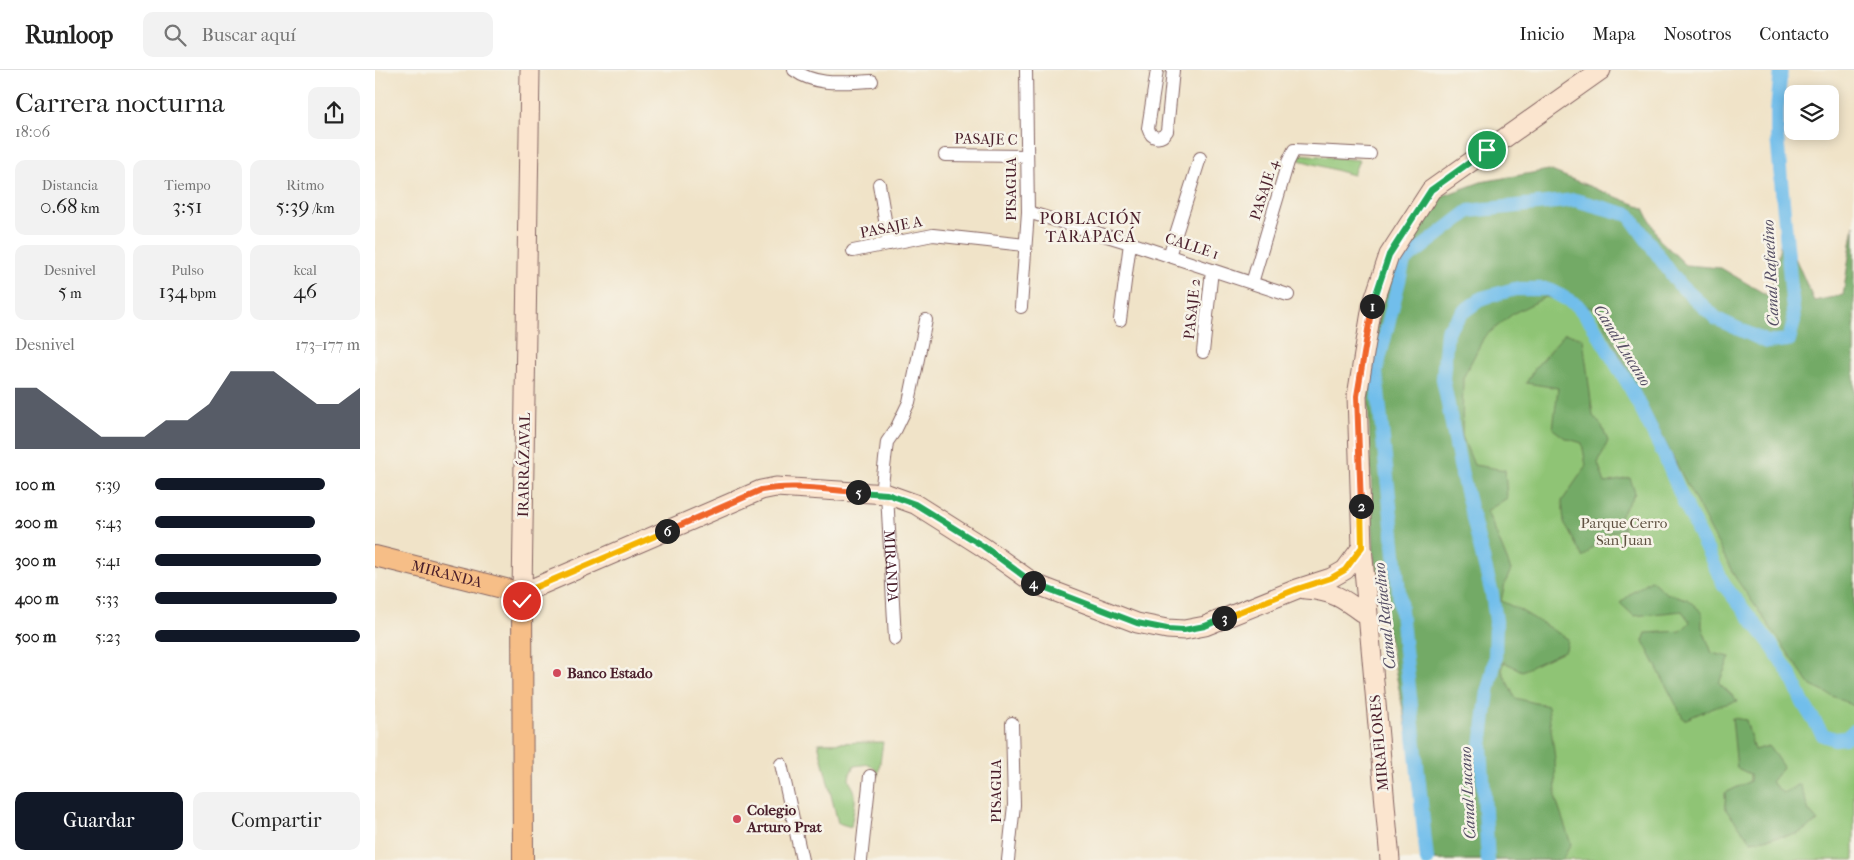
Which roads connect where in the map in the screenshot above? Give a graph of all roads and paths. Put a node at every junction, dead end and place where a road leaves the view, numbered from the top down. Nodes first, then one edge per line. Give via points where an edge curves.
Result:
1 (530, 70) edge
2 (794, 70) edge
3 (1026, 70) edge
4 (1157, 70) edge
5 (1173, 70) edge
6 (1601, 70) edge
7 (872, 81) dead end
8 (1369, 154) dead end
9 (945, 155) dead end
10 (1027, 156) junction
11 (1200, 158) dead end
12 (879, 184) dead end
13 (1028, 212) junction
14 (1130, 243) junction
15 (889, 244) junction
16 (1025, 245) junction
17 (853, 251) dead end
18 (1169, 256) junction
19 (1212, 270) junction
20 (1252, 283) junction
21 (1288, 295) dead end
22 (1021, 307) dead end
23 (926, 320) dead end
24 (1120, 320) dead end
25 (1203, 352) dead end
26 (884, 494) junction
27 (1362, 547) junction
28 (375, 556) edge
29 (1297, 589) junction
30 (522, 593) junction
31 (1368, 617) junction
32 (895, 639) dead end
33 (1012, 723) dead end
34 (781, 764) dead end
35 (870, 776) dead end
36 (523, 860) edge
37 (802, 860) edge
38 (861, 860) edge
39 (1009, 860) edge
40 (1390, 860) edge

1 - 30 street, IRARRÁZAVAL
2 - 7 street via 808,79 821,82
3 - 10 street, PISAGUA
4 - 5 street via 1148,128 1149,134 1159,138 1167,131
6 - 27 street, MIRAFLORES via 1431,190 1389,255 1373,306 1357,396
8 - 20 street, PASAJE 4 via 1294,150
9 - 10 street, PASAJE C
10 - 13 street, PISAGUA
11 - 18 street
12 - 15 street
13 - 14 street, CALLE 1
13 - 16 street, PISAGUA
14 - 18 street, CALLE 1
14 - 24 street
15 - 16 street, PASAJE A via 933,235
15 - 17 street, PASAJE A
16 - 22 street, PISAGUA
18 - 19 street, CALLE 1
19 - 20 street, CALLE 1
19 - 25 street, PASAJE 2
20 - 21 street, CALLE 1
23 - 26 street, MIRANDA via 909,402 887,442
26 - 29 street via 915,504 983,546 1035,584 1144,624 1184,630 1205,626
26 - 30 street via 789,487 761,490
26 - 32 street, MIRANDA
27 - 29 street via 1345,570
27 - 31 street, MIRAFLORES
28 - 30 main road, MIRANDA
29 - 31 street via 1333,593
30 - 36 main road, IRARRÁZAVAL
31 - 40 street, MIRAFLORES
33 - 39 street, PISAGUA via 1014,806
34 - 37 street
35 - 38 street

